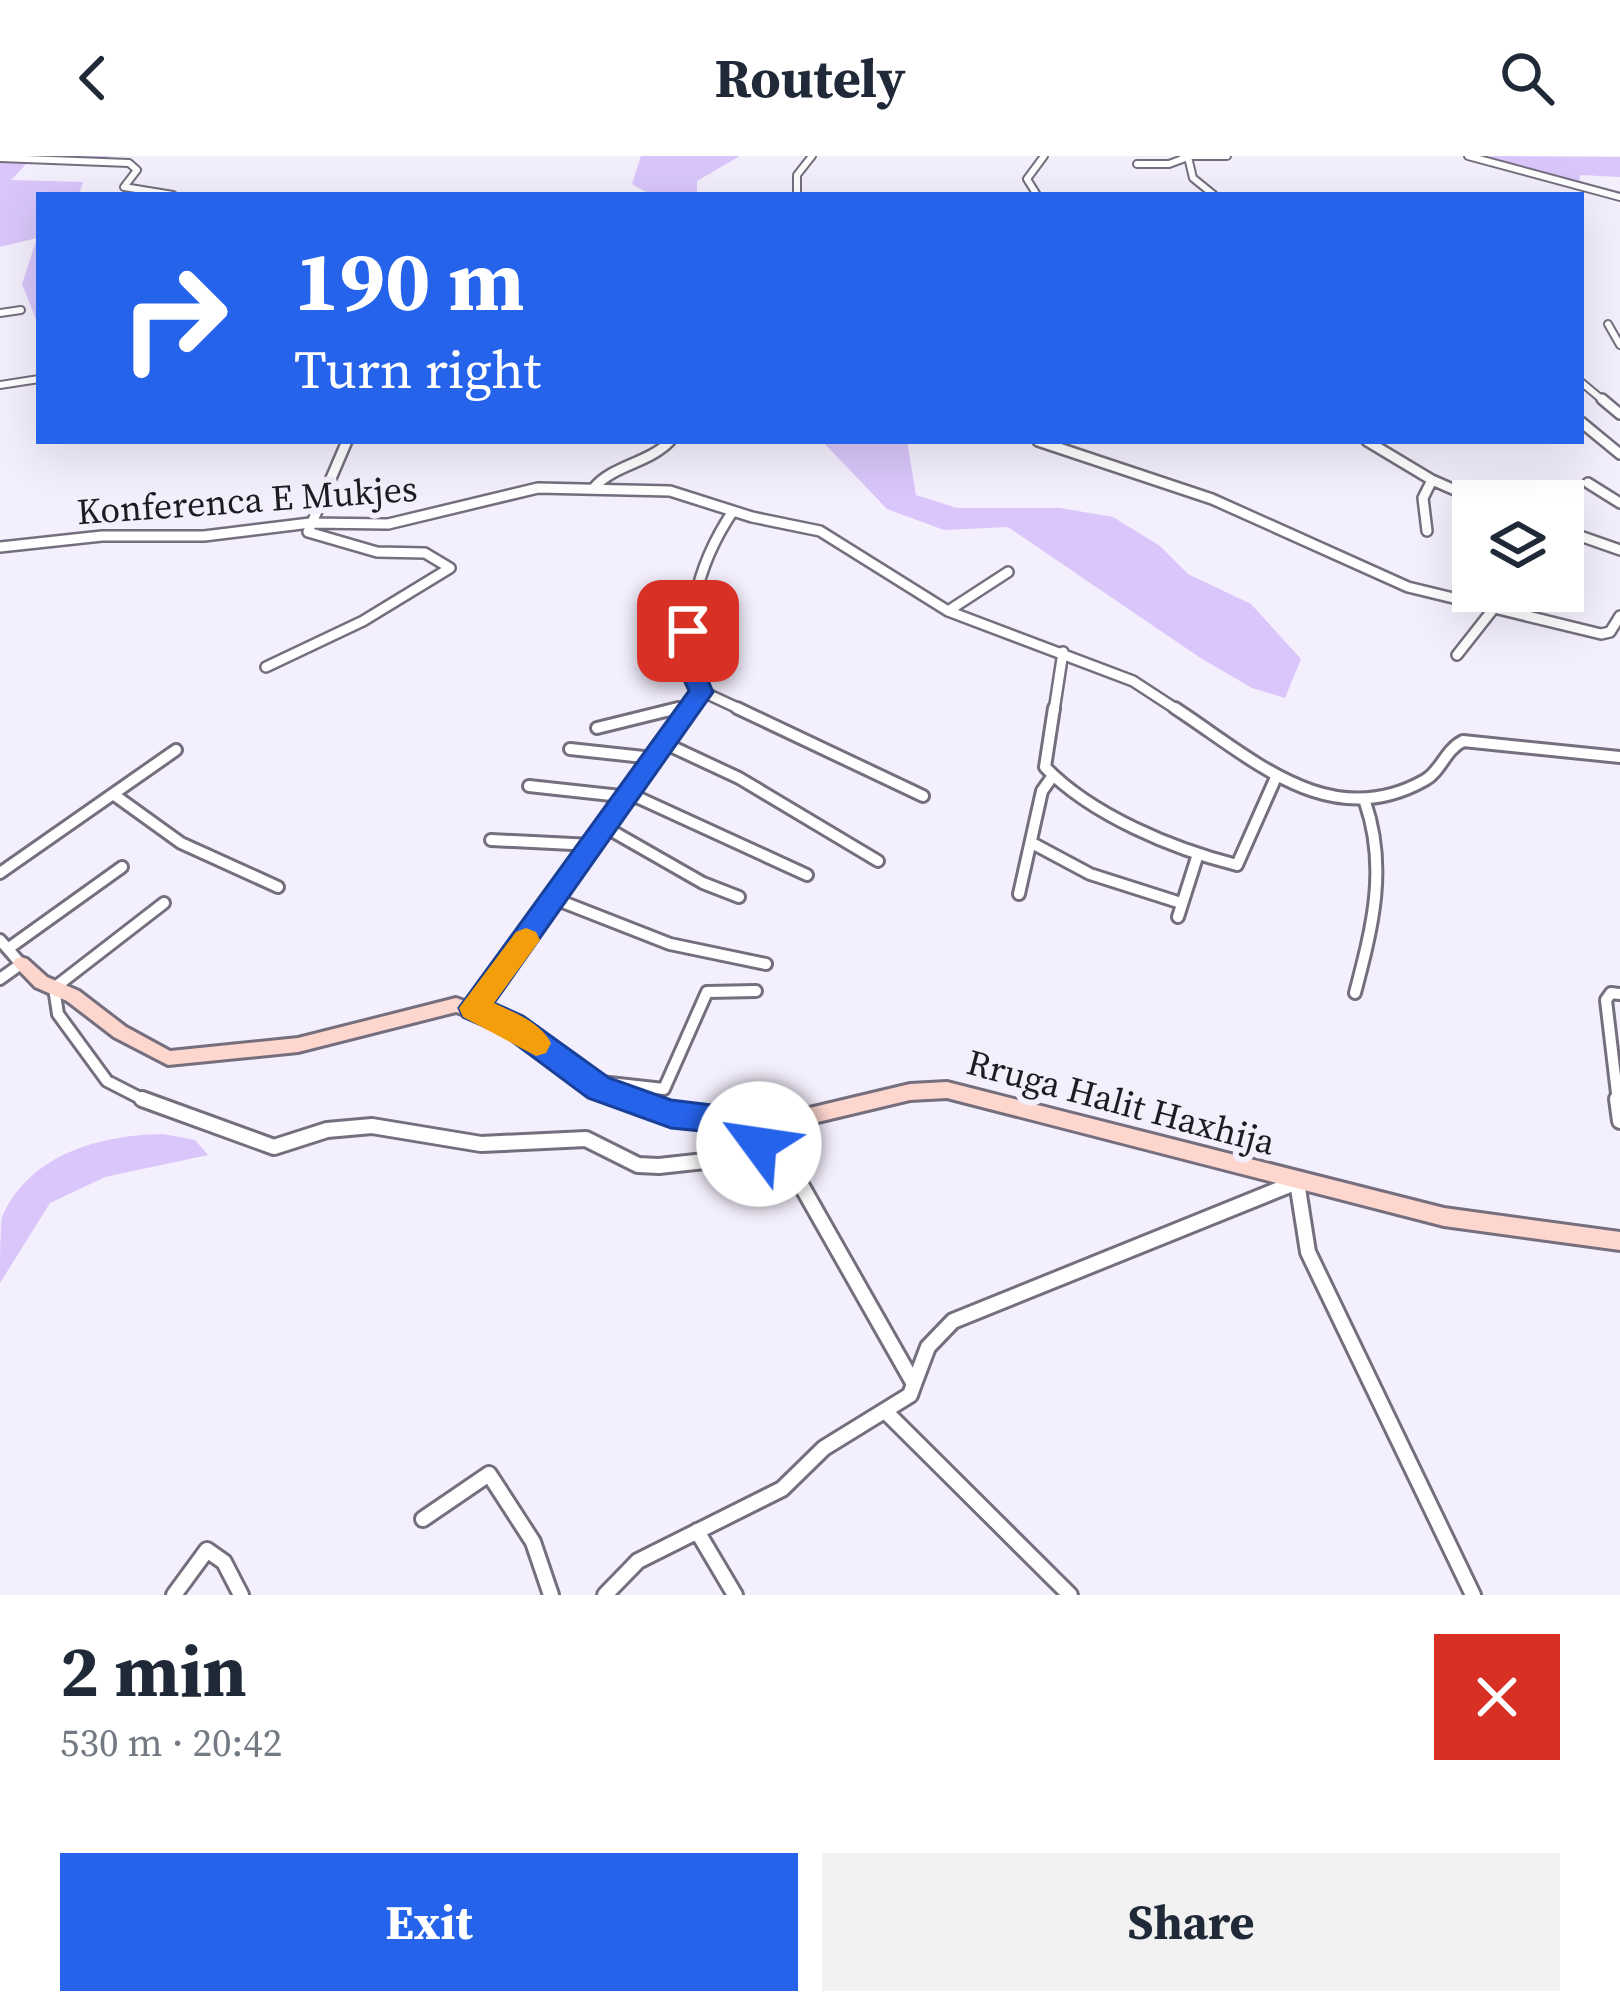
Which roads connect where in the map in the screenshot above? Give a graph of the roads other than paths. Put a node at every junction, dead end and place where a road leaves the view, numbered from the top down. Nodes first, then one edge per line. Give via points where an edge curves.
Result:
1 (812, 156) edge
2 (1044, 156) edge
3 (1186, 156) edge
4 (1228, 156) edge
5 (1468, 156) edge
6 (0, 158) edge
7 (1137, 164) dead end
8 (155, 192) edge
9 (797, 192) edge
10 (1035, 192) edge
11 (1210, 192) edge
12 (1620, 197) edge
13 (21, 310) dead end
14 (0, 313) edge
15 (1608, 324) dead end
16 (1620, 345) edge
17 (36, 380) edge
18 (1584, 384) edge
19 (0, 386) edge
20 (1620, 414) edge
21 (1584, 424) edge
22 (345, 444) edge
23 (667, 444) edge
24 (1046, 444) edge
25 (1372, 444) edge
26 (1620, 454) edge
27 (1432, 480) junction
28 (1588, 483) dead end
29 (593, 489) junction
30 (1452, 489) edge
31 (1620, 503) edge
32 (734, 511) junction
33 (310, 523) junction
34 (1427, 531) dead end
35 (1584, 537) edge
36 (0, 547) edge
37 (1620, 550) edge
38 (1008, 572) dead end
39 (1452, 597) edge
40 (948, 611) junction
41 (1491, 612) edge
42 (1513, 612) edge
43 (1620, 616) edge
44 (1610, 632) junction
45 (1620, 640) edge
46 (1063, 652) junction
47 (1457, 656) dead end
48 (266, 667) dead end
49 (701, 692) junction
50 (691, 705) junction
51 (597, 728) dead end
52 (664, 743) junction
53 (570, 749) dead end
54 (176, 750) dead end
55 (1620, 757) edge
56 (653, 758) junction
57 (1277, 775) junction
58 (1052, 777) junction
59 (529, 786) dead end
60 (113, 794) junction
61 (627, 795) junction
62 (923, 796) dead end
63 (1365, 802) junction
64 (604, 826) junction
65 (491, 840) dead end
66 (1032, 843) junction
67 (592, 845) junction
68 (1198, 854) junction
69 (878, 861) dead end
70 (122, 867) dead end
71 (0, 873) edge
72 (807, 875) dead end
73 (278, 887) dead end
74 (1019, 893) dead end
75 (739, 897) dead end
76 (555, 899) junction
77 (164, 903) dead end
78 (1181, 903) junction
79 (1178, 917) dead end
80 (4, 944) edge
81 (21, 964) junction
82 (766, 964) dead end
83 (0, 979) edge
84 (54, 988) junction
85 (756, 991) dead end
86 (1355, 993) dead end
87 (1620, 994) edge
88 (474, 1008) junction
89 (588, 1082) junction
90 (1620, 1121) edge
91 (756, 1122) junction
92 (759, 1144) junction
93 (1297, 1182) junction
94 (1620, 1240) edge
95 (914, 1384) junction
96 (887, 1413) junction
97 (423, 1519) dead end
98 (697, 1531) junction
99 (174, 1595) edge
100 (241, 1595) edge
101 (550, 1595) edge
102 (605, 1595) edge
103 (735, 1595) edge
104 (1070, 1595) edge
105 (1473, 1595) edge

1 - 9 street via 797,176
2 - 10 street via 1027,179
3 - 4 street
3 - 7 street
3 - 11 street via 1193,178
5 - 12 street
6 - 8 street via 129,164 137,170 124,187
13 - 14 street
15 - 16 street
17 - 19 street
18 - 20 street
21 - 26 street
22 - 33 street
23 - 29 street via 648,464 604,475
24 - 39 street via 1212,499 1397,583
25 - 27 street
27 - 30 street
27 - 34 street via 1423,502
28 - 31 street
29 - 32 street, Konferenca E Mukjes via 670,491
29 - 33 street, Konferenca E Mukjes via 525,490 388,524
32 - 40 street, Konferenca E Mukjes via 820,531
32 - 49 street via 687,637
33 - 36 street, Konferenca E Mukjes
33 - 48 street via 308,532 339,543 425,553 450,568
35 - 37 street
38 - 40 street
40 - 46 street, Konferenca E Mukjes
41 - 47 street
42 - 44 street
43 - 44 street
44 - 45 street
46 - 57 street, Konferenca E Mukjes via 1133,681
46 - 58 street via 1046,762
49 - 50 street
49 - 62 street
50 - 51 street
50 - 52 street
52 - 56 street
52 - 69 street
53 - 56 street
54 - 60 street
55 - 63 street via 1463,741 1431,777
56 - 61 street
57 - 63 street, Konferenca E Mukjes via 1329,798
57 - 68 street via 1241,862
58 - 66 street
58 - 68 street
59 - 61 street
60 - 71 street
60 - 73 street via 181,843
61 - 64 street
61 - 72 street
63 - 86 street via 1380,846 1374,927
64 - 67 street
64 - 75 street
65 - 67 street
66 - 74 street
66 - 78 street via 1090,874
67 - 76 street
68 - 78 street
70 - 80 street
76 - 82 street via 670,944
76 - 88 street
77 - 84 street
78 - 79 street
80 - 81 street
81 - 83 street
81 - 84 street
84 - 88 street via 168,1058 298,1045 406,1015
84 - 92 street via 58,1013 107,1081 274,1147 371,1126 482,1144 586,1139 638,1165 659,1166 732,1158
85 - 89 street via 707,992 664,1089
87 - 90 street via 1606,1000
88 - 89 street, Rruga Halit Haxhija via 513,1025
89 - 91 street, Rruga Halit Haxhija via 656,1111
91 - 92 street
91 - 93 street, Rruga Halit Haxhija via 947,1090
92 - 95 street via 779,1146 794,1168
93 - 94 street, Rruga Halit Haxhija via 1444,1217
93 - 95 street via 953,1321 928,1347
93 - 105 street via 1308,1252
95 - 96 street
96 - 98 street via 824,1448 782,1489
96 - 104 street
97 - 101 street via 489,1474 533,1542
98 - 102 street via 638,1562
98 - 103 street
99 - 100 street via 207,1550 224,1562

